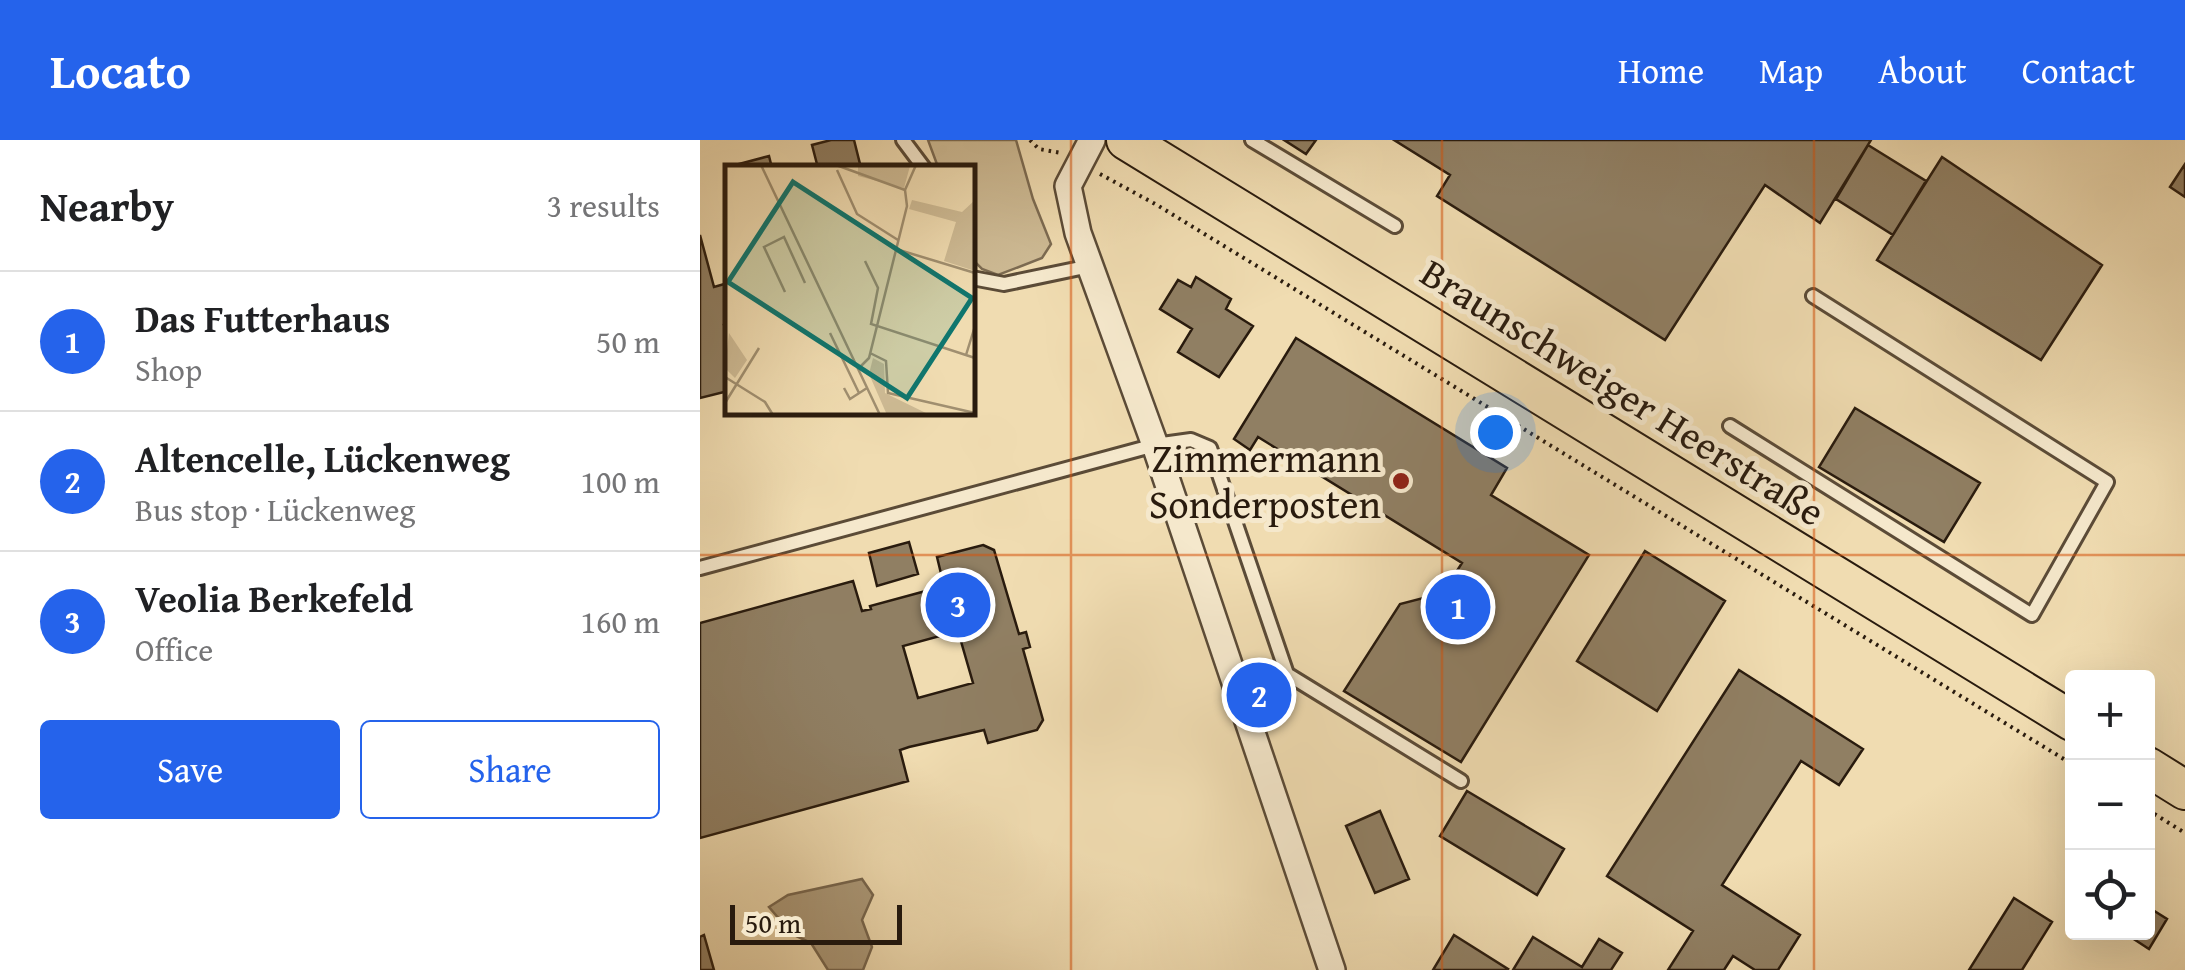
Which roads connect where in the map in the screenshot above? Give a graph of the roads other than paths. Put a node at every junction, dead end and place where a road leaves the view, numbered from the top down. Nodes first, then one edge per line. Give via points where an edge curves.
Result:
1 (903, 140) edge
2 (1126, 140) edge
3 (1252, 140) edge
4 (1085, 151) edge
5 (922, 165) edge
6 (1395, 226) dead end
7 (1090, 266) junction
8 (975, 279) edge
9 (1813, 296) dead end
10 (1730, 426) dead end
11 (1155, 445) junction
12 (700, 568) edge
13 (2065, 717) edge
14 (2155, 771) edge
15 (1461, 781) dead end
16 (2185, 790) edge
17 (1326, 969) edge

1 - 5 lane
2 - 13 main road, Braunschweiger Heerstraße
3 - 6 lane
4 - 7 street via 1068,186
7 - 8 lane via 1004,284
7 - 11 street
9 - 10 lane via 2108,482 2032,615
11 - 12 lane
11 - 15 lane via 1191,440 1210,448 1286,674
11 - 17 street
14 - 16 main road

